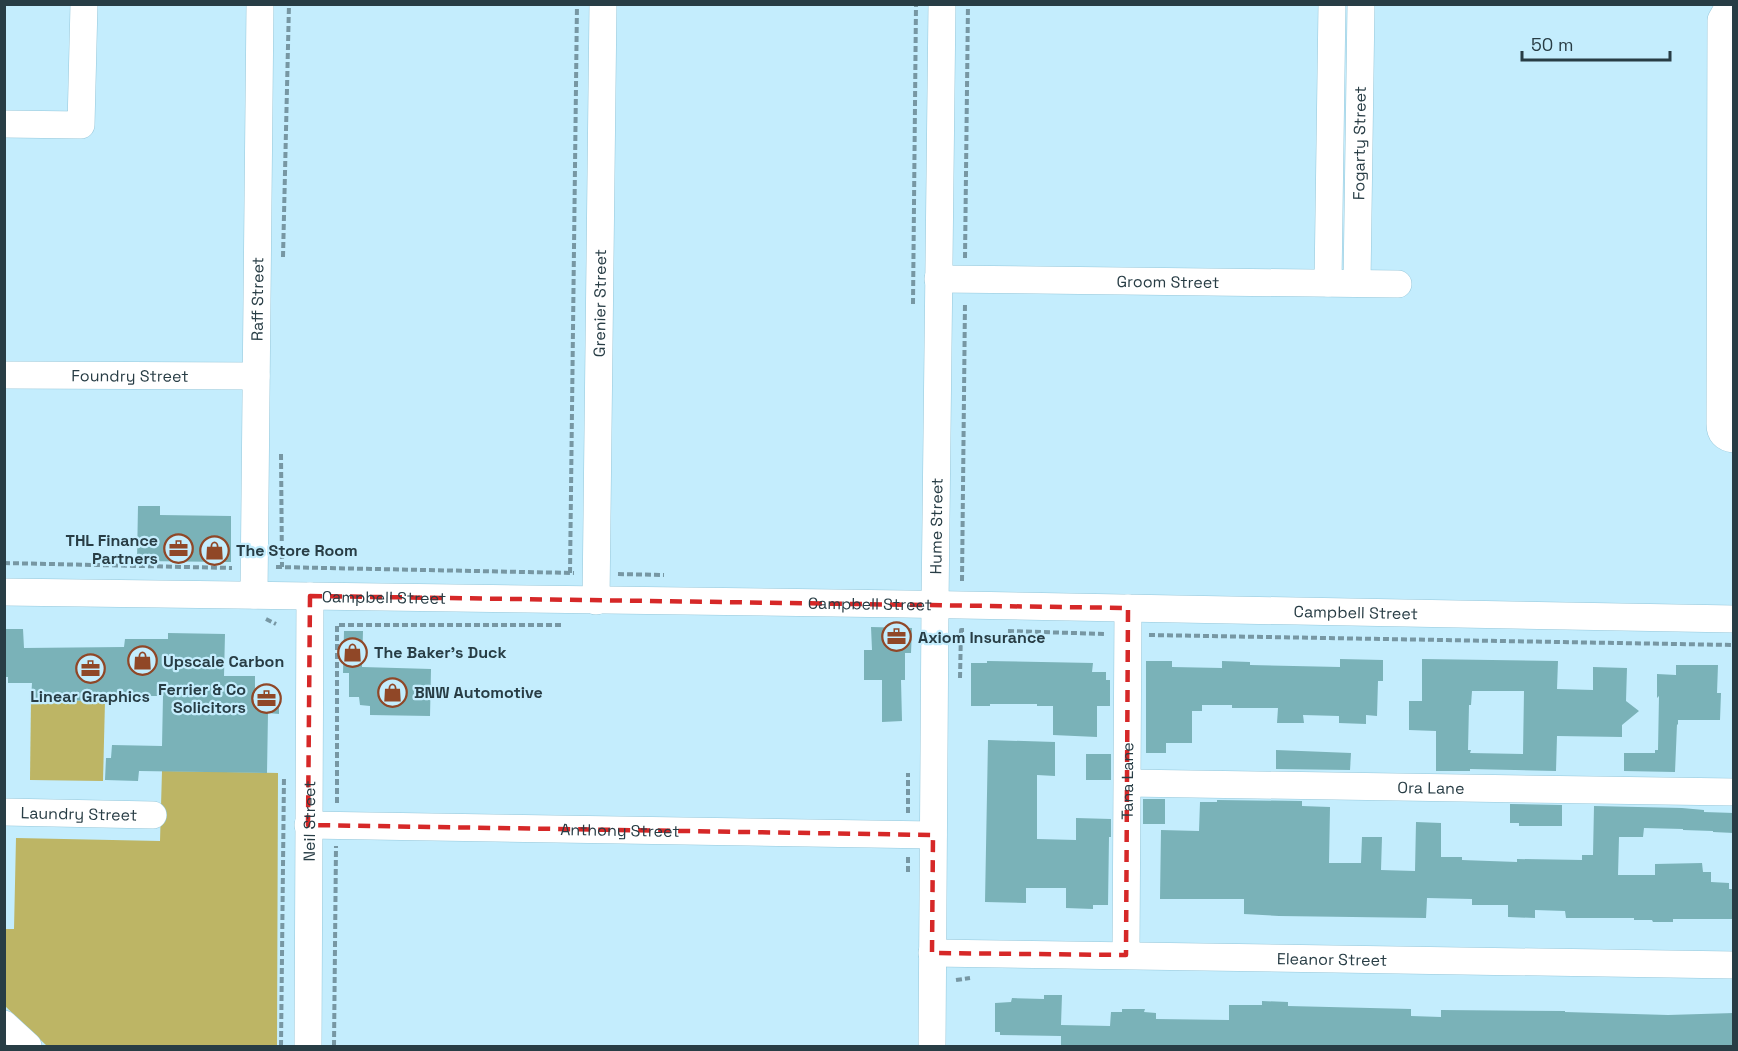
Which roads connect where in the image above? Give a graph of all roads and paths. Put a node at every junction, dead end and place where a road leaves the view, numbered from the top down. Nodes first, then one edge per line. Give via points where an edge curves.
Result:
1 (84, 4) edge
2 (260, 4) edge
3 (289, 4) edge
4 (577, 4) edge
5 (603, 4) edge
6 (916, 4) edge
7 (942, 4) edge
8 (968, 4) edge
9 (1332, 4) edge
10 (1361, 4) edge
11 (1734, 9) edge
12 (4, 124) edge
13 (283, 266) dead end
14 (938, 279) junction
15 (965, 279) junction
16 (1328, 283) junction
17 (1357, 283) junction
18 (1398, 284) dead end
19 (913, 310) dead end
20 (4, 375) edge
21 (256, 376) junction
22 (1734, 439) edge
23 (281, 453) dead end
24 (4, 563) edge
25 (255, 568) junction
26 (570, 573) dead end
27 (973, 581) dead end
28 (4, 592) edge
29 (254, 596) junction
30 (310, 596) junction
31 (596, 601) junction
32 (934, 605) junction
33 (1734, 619) edge
34 (1128, 621) junction
35 (338, 625) dead end
36 (574, 625) dead end
37 (961, 630) dead end
38 (972, 630) dead end
39 (996, 631) dead end
40 (1734, 645) edge
41 (284, 772) dead end
42 (1128, 783) junction
43 (1734, 792) edge
44 (4, 812) edge
45 (153, 814) dead end
46 (308, 825) junction
47 (933, 835) junction
48 (932, 953) junction
49 (1126, 955) junction
50 (1734, 965) edge
51 (4, 1024) edge
52 (28, 1047) edge
53 (281, 1047) edge
54 (308, 1047) edge
55 (932, 1047) edge

1 - 12 street via 81,125
2 - 21 street, Raff Street
3 - 13 path
4 - 26 path
5 - 31 street, Grenier Street
6 - 19 path
7 - 14 street, Hume Street
8 - 15 path
9 - 16 street, Fogarty Street
10 - 17 street, Fogarty Street
11 - 22 street via 1721,20 1720,424 1723,435
14 - 15 street, Groom Street
14 - 32 street, Hume Street
15 - 16 street, Groom Street
15 - 27 path via 961,581
16 - 17 street, Groom Street
17 - 18 street, Groom Street
20 - 21 street, Foundry Street
21 - 25 street, Raff Street
23 - 25 path via 282,567
24 - 25 path
25 - 29 street, Raff Street
28 - 29 street, Campbell Street
29 - 30 street, Campbell Street
30 - 31 street, Campbell Street
30 - 46 street, Neil Street
31 - 32 street, Campbell Street
32 - 34 street, Campbell Street
32 - 47 street, Hume Street
33 - 34 street, Campbell Street
34 - 39 path
34 - 40 path
34 - 42 street, Tana Lane
35 - 36 path
37 - 38 path
41 - 53 path
42 - 43 street, Ora Lane
42 - 49 street, Tana Lane
44 - 45 street, Laundry Street
46 - 47 street, Anthony Street
46 - 54 street, Neil Street
47 - 48 street, Hume Street
48 - 49 street, Eleanor Street
48 - 55 street, Hume Street
49 - 50 street, Eleanor Street
51 - 52 street

